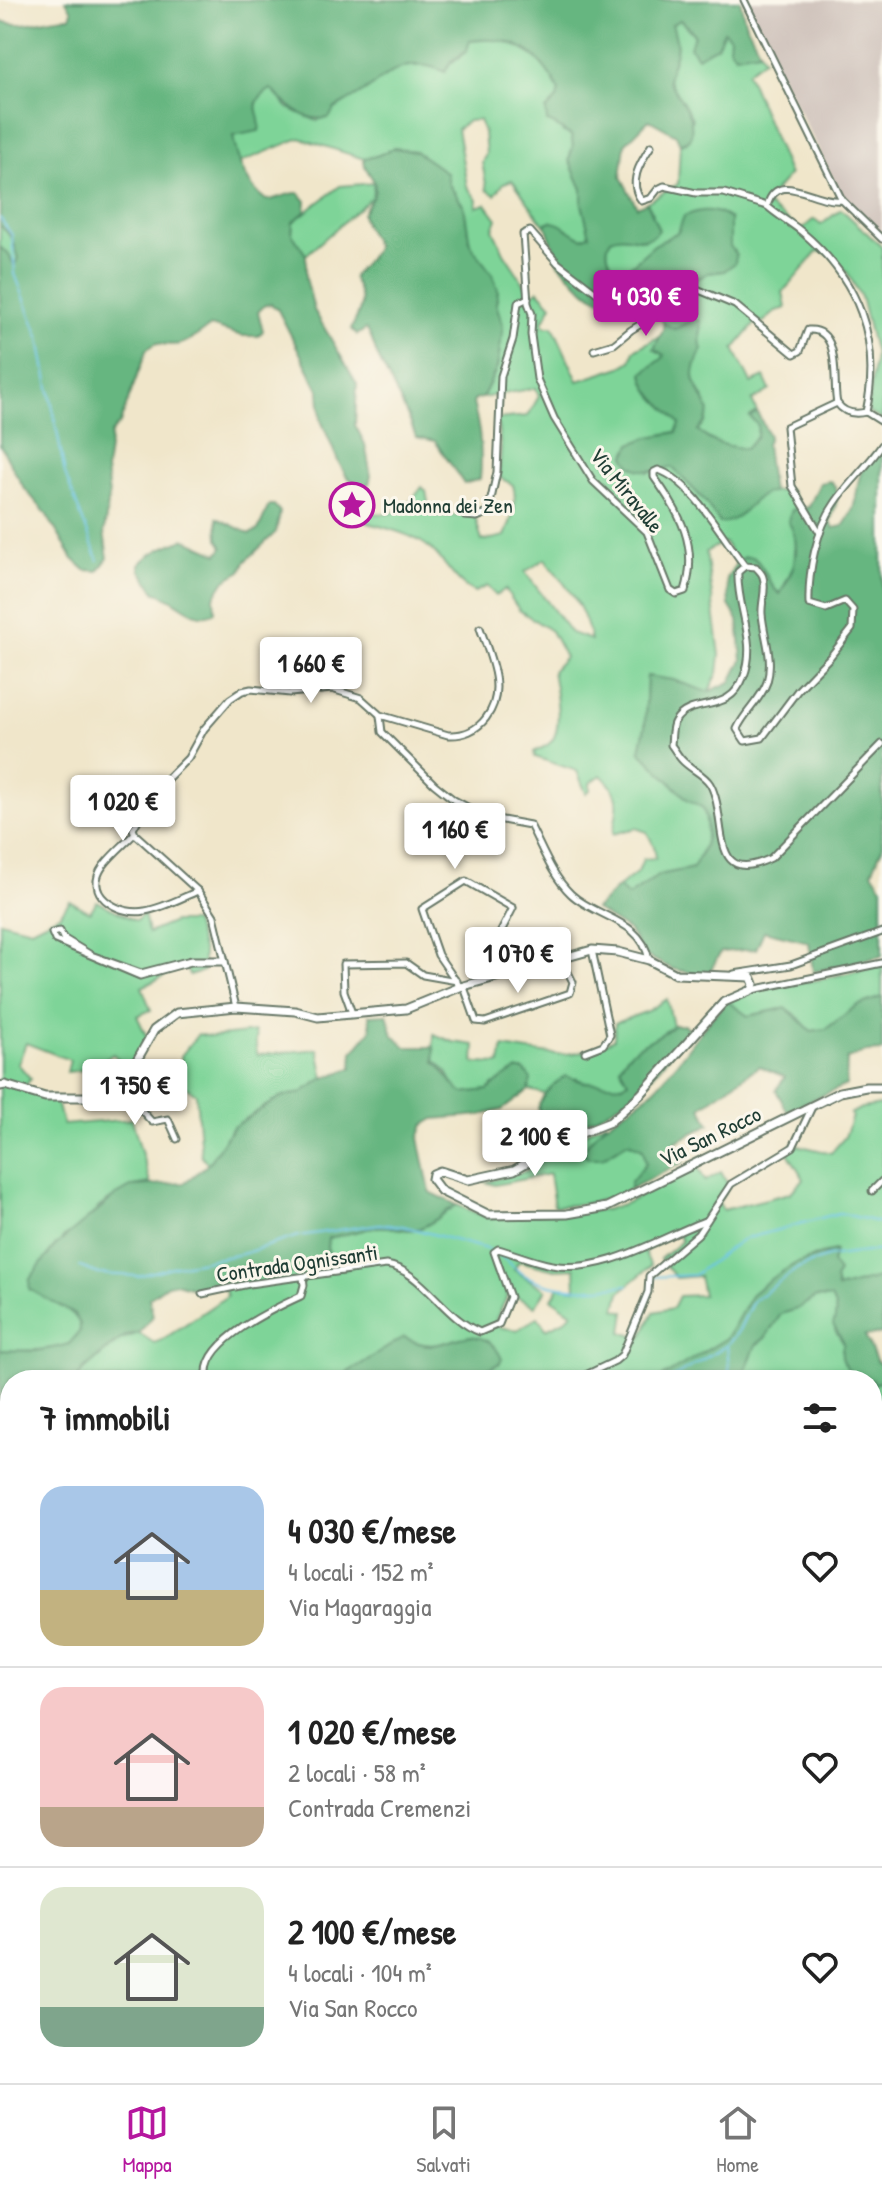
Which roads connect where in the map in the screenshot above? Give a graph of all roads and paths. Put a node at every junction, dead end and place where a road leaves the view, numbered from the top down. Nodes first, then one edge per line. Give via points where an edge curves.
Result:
1 (744, 0) edge
2 (651, 146) dead end
3 (842, 200) junction
4 (767, 206) junction
5 (882, 239) edge
6 (654, 296) junction
7 (528, 298) junction
8 (594, 350) dead end
9 (837, 403) junction
10 (866, 412) junction
11 (882, 422) edge
12 (882, 445) edge
13 (465, 516) dead end
14 (821, 534) junction
15 (745, 566) junction
16 (480, 628) dead end
17 (380, 715) junction
18 (882, 744) edge
19 (135, 834) junction
20 (198, 891) junction
21 (882, 932) edge
22 (592, 950) junction
23 (560, 958) junction
24 (649, 960) junction
25 (225, 961) junction
26 (882, 963) edge
27 (506, 976) junction
28 (727, 976) junction
29 (460, 985) junction
30 (752, 990) junction
31 (236, 1007) junction
32 (352, 1013) junction
33 (585, 1052) dead end
34 (0, 1086) edge
35 (882, 1087) edge
36 (111, 1091) junction
37 (812, 1107) junction
38 (177, 1139) dead end
39 (882, 1181) edge
40 (872, 1191) dead end
41 (707, 1220) junction
42 (303, 1277) junction
43 (202, 1294) dead end
44 (207, 1370) edge
45 (596, 1370) edge

1 - 3 street
2 - 4 street via 635,173 642,201 664,186 724,193
3 - 4 street via 780,188 770,194
3 - 5 street
4 - 10 street via 801,231 852,288 872,373
6 - 7 street, Via Miravalle via 619,301 597,293 526,232 522,239
6 - 8 street via 656,315 614,344
6 - 9 street via 699,290 717,297 750,315 794,354 808,330 820,333 837,368
7 - 13 street via 518,303 501,376 497,472 489,508 477,517
7 - 15 street, Via Miravalle via 537,379 554,418 593,481 647,532 670,590 680,595 685,591 689,548 683,521 654,477 658,470 670,475 713,518
9 - 10 street via 846,412
9 - 14 street via 786,427 792,486
10 - 11 street
12 - 14 street via 832,506
14 - 15 street via 808,580 809,604 826,609 845,601 853,610 852,629 762,738 745,741 737,729 767,683 770,662 762,616 763,577 756,567
15 - 18 street via 737,583 750,658 743,680 718,704 680,715 673,723 671,745 708,781 731,862 755,866 771,858
16 - 17 street via 496,688 495,707 481,726 460,736 448,735
17 - 19 street via 361,698 332,689 239,693 153,793
17 - 24 street via 382,732 454,800 486,817 530,825 572,896 624,923
19 - 20 street
19 - 20 street via 99,872 98,888 110,907 145,911
20 - 25 street via 214,916
21 - 28 street via 791,965
22 - 23 street
22 - 24 street
22 - 33 street via 610,1035 603,1045
23 - 27 street
23 - 29 street via 573,982 570,993 485,1022 476,1021
24 - 28 street via 676,974
25 - 25 street via 192,960 141,973 91,955 60,931 52,933 55,940 140,976 191,962
25 - 31 street
26 - 30 street
27 - 29 street
27 - 29 street via 493,947 513,908 466,881 422,909 438,955
28 - 30 street via 751,977
29 - 32 street via 406,1009
29 - 32 street via 423,975 406,963 343,964
30 - 37 street, Via San Rocco via 724,1002 610,1122 569,1138 514,1170 468,1180 440,1171 432,1179 441,1191 489,1215 567,1214 607,1207
31 - 32 street via 318,1017
31 - 36 street via 191,1010 165,1019 129,1074
34 - 36 street via 45,1097
35 - 37 street, Via San Rocco via 840,1092
36 - 38 street via 133,1101 152,1122 168,1119
37 - 41 street via 793,1147 731,1184
39 - 40 street
41 - 42 street, Contrada Ognissanti via 597,1263 554,1266 498,1249 494,1252 510,1297 499,1324 480,1332 444,1309 402,1267
41 - 45 street via 649,1276 648,1292 622,1355
42 - 43 street, Contrada Ognissanti
42 - 44 street via 301,1296 243,1326 216,1352

